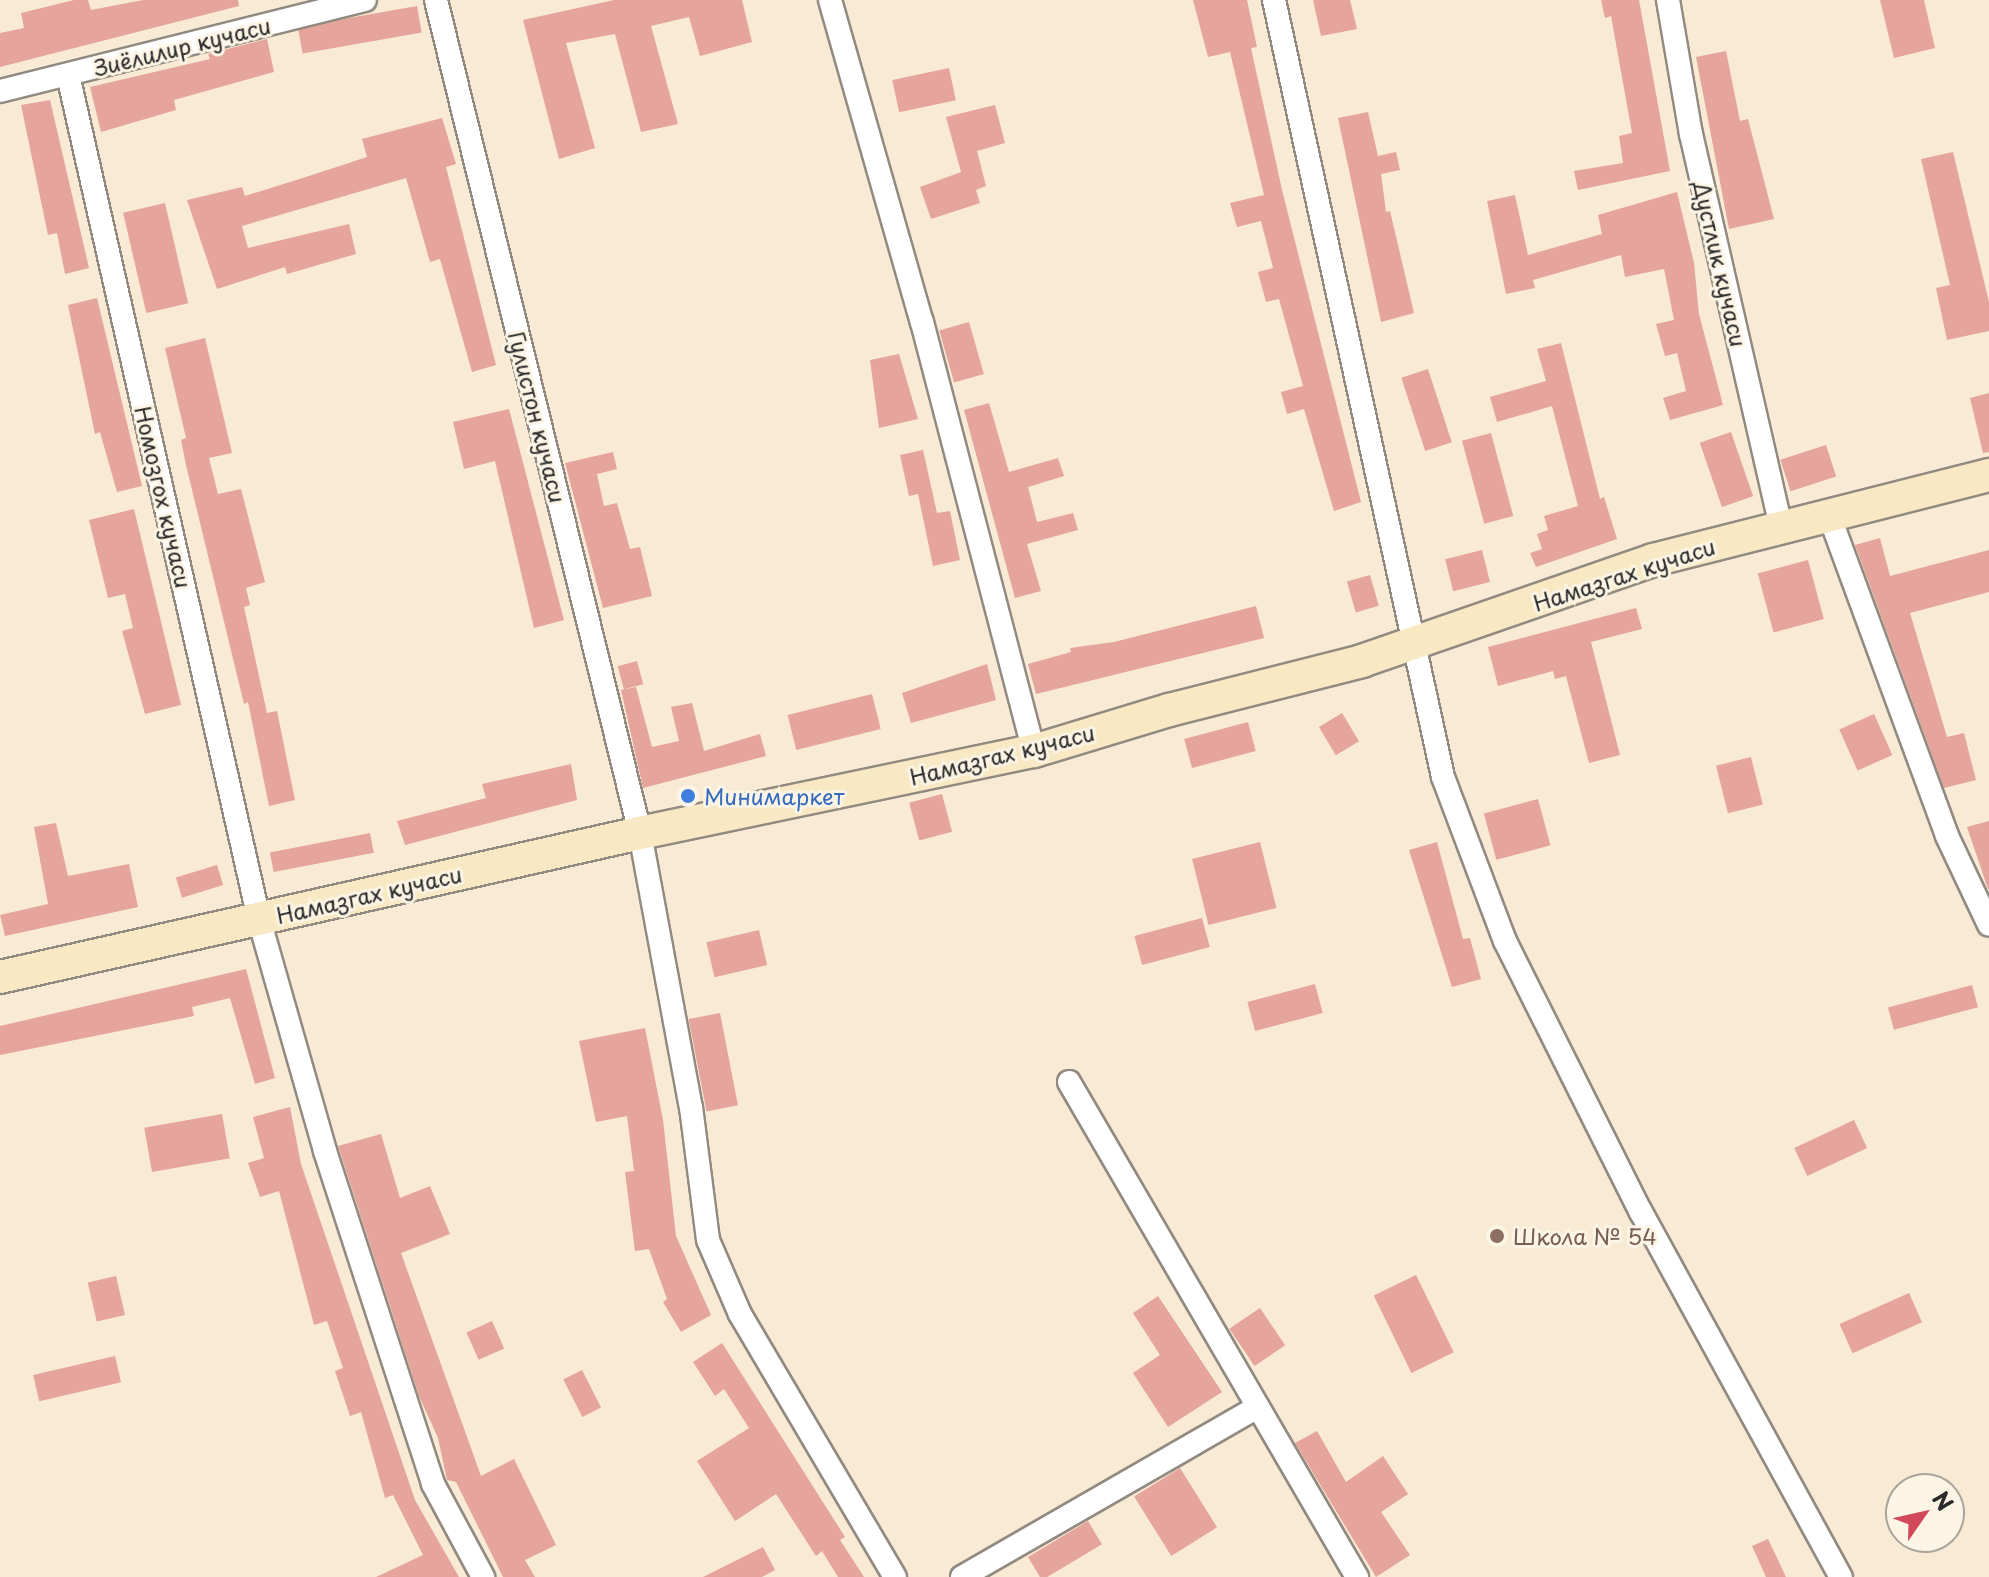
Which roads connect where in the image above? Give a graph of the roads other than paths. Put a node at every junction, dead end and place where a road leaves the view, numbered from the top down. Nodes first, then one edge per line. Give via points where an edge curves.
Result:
1 (365, 0) edge
2 (436, 0) edge
3 (830, 0) edge
4 (1274, 0) edge
5 (1668, 0) edge
6 (68, 75) junction
7 (0, 91) edge
8 (1989, 475) edge
9 (1828, 512) junction
10 (1781, 527) junction
11 (1412, 644) junction
12 (1034, 751) junction
13 (640, 833) junction
14 (259, 919) junction
15 (1989, 925) edge
16 (0, 977) edge
17 (1069, 1082) dead end
18 (1258, 1407) junction
19 (483, 1577) edge
20 (895, 1577) edge
21 (962, 1577) edge
22 (1357, 1577) edge
23 (1841, 1577) edge

1 - 6 street, Зиёлилир кучаси
2 - 13 street, Гулистон кучаси
3 - 12 street via 922,322
4 - 11 street
5 - 10 street, Дустлик кучаси via 1691,134
6 - 7 street, Зиёлилир кучаси
6 - 14 street, Номозгох кучаси
8 - 9 street, Намазгах кучаси
9 - 10 street, Намазгах кучаси
9 - 15 street via 1947,836
10 - 11 street, Намазгах кучаси via 1653,560
11 - 12 street, Намазгах кучаси
11 - 23 street via 1443,777 1505,941 1641,1212
12 - 13 street, Намазгах кучаси
13 - 14 street, Намазгах кучаси
13 - 20 street, Гулистон кучаси via 691,1107 708,1240 740,1314
14 - 16 street, Намазгах кучаси
14 - 19 street, Номозгох кучаси via 325,1151 433,1484
17 - 18 street
18 - 21 street
18 - 22 street

